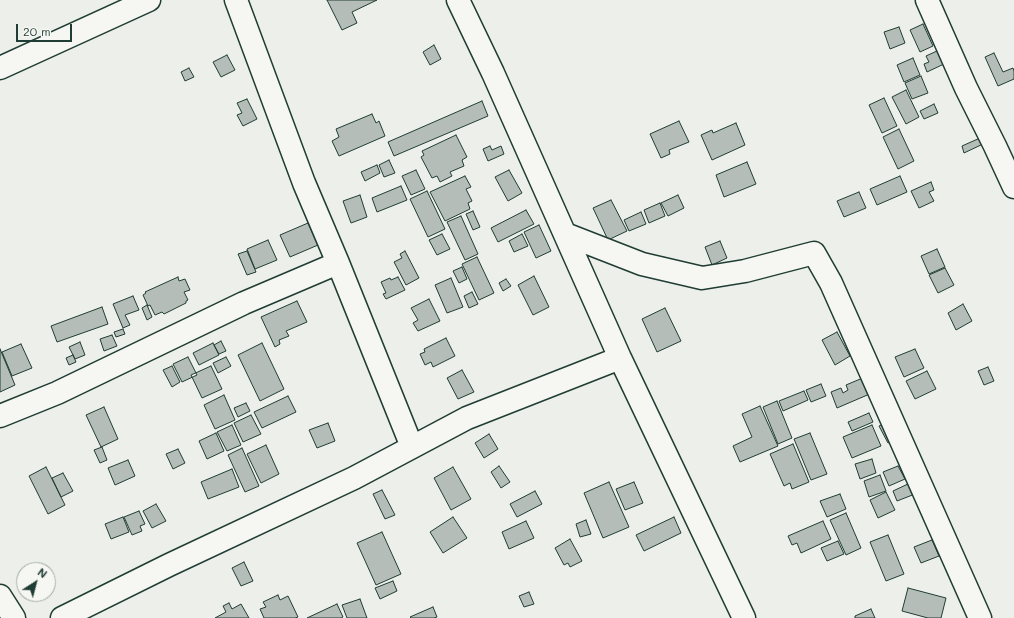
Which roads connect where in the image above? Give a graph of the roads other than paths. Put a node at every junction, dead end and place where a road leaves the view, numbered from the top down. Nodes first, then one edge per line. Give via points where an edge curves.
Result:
1 (149, 0) edge
2 (236, 0) edge
3 (458, 0) edge
4 (927, 0) edge
5 (0, 68) edge
6 (1014, 187) edge
7 (565, 234) junction
8 (338, 263) junction
9 (620, 358) junction
10 (0, 416) edge
11 (412, 448) junction
12 (0, 596) edge
13 (14, 618) edge
14 (62, 618) edge
15 (744, 618) edge
16 (980, 618) edge

1 - 5 main road
2 - 8 main road via 304,184
3 - 7 main road
4 - 6 main road
7 - 9 main road
7 - 16 main road via 642,264 702,278 745,272 814,254 832,283
8 - 10 main road via 244,303 57,393
8 - 11 main road
9 - 11 main road via 466,418
9 - 15 main road
11 - 14 main road
12 - 13 main road

